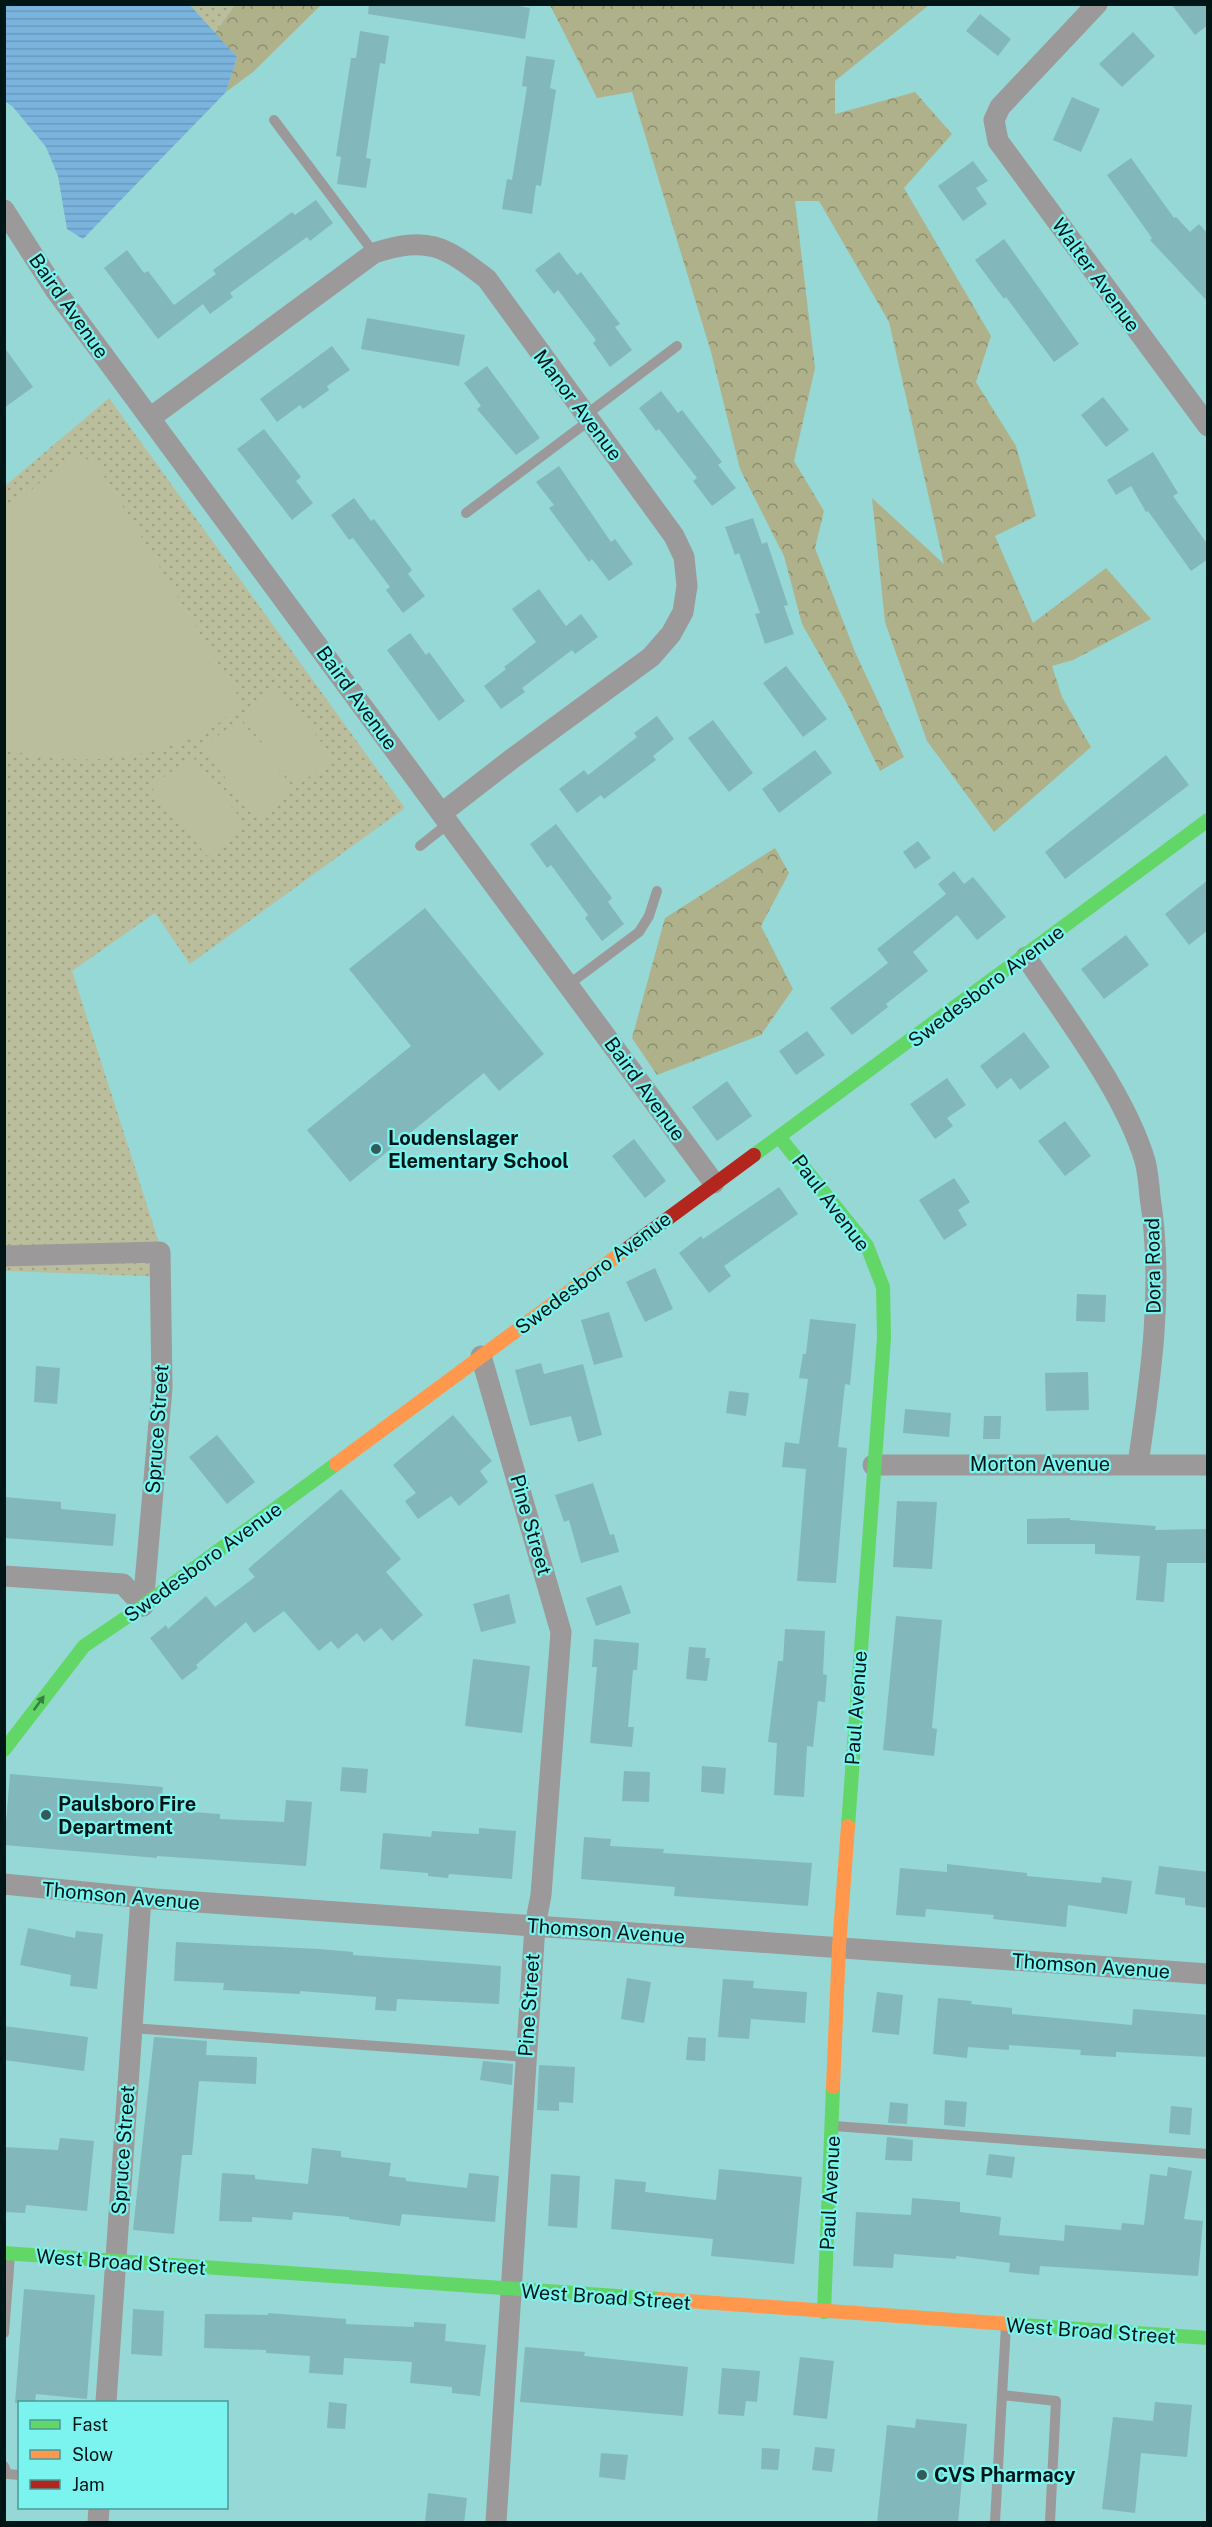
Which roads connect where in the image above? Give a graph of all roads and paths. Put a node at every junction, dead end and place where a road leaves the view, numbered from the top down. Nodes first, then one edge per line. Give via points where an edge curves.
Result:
1 (1097, 4) edge
2 (274, 120) dead end
3 (4, 210) edge
4 (374, 253) junction
5 (677, 346) dead end
6 (588, 417) junction
7 (150, 418) junction
8 (1208, 426) edge
9 (466, 513) dead end
10 (445, 818) junction
11 (1208, 820) edge
12 (420, 846) dead end
13 (657, 891) dead end
14 (1026, 957) junction
15 (568, 985) junction
16 (780, 1138) junction
17 (714, 1183) junction
18 (4, 1256) edge
19 (481, 1356) junction
20 (1138, 1464) junction
21 (873, 1465) junction
22 (1208, 1465) edge
23 (4, 1576) edge
24 (143, 1606) junction
25 (4, 1750) edge
26 (4, 1884) edge
27 (141, 1898) junction
28 (534, 1926) junction
29 (839, 1947) junction
30 (1208, 1974) edge
31 (132, 2028) junction
32 (526, 2057) junction
33 (833, 2126) junction
34 (1208, 2154) edge
35 (7, 2254) edge
36 (115, 2261) junction
37 (510, 2290) junction
38 (824, 2312) junction
39 (1006, 2325) junction
40 (4, 2333) edge
41 (1208, 2338) edge
42 (1002, 2395) junction
43 (106, 2401) edge
44 (4, 2466) edge
45 (18, 2475) edge
46 (496, 2523) edge
47 (994, 2523) edge
48 (1050, 2523) edge

1 - 8 street, Walter Avenue via 1000,107 994,120 998,141
2 - 4 lane
3 - 7 street, Baird Avenue via 56,291
4 - 6 street, Manor Avenue via 403,244 426,244 469,265 487,279
4 - 7 street, Manor Avenue
5 - 6 lane
6 - 9 lane
6 - 10 street, Manor Avenue via 674,536 684,557 687,586 683,612 651,657 513,758
7 - 10 street, Baird Avenue
10 - 12 lane
10 - 15 street, Baird Avenue
11 - 14 street, Swedesboro Avenue
13 - 15 lane via 639,932
14 - 16 street, Swedesboro Avenue
14 - 20 street, Dora Road via 1114,1094 1145,1161 1156,1233 1155,1309 1151,1377
15 - 17 street, Baird Avenue
16 - 17 street, Swedesboro Avenue
16 - 21 street, Paul Avenue via 867,1246 883,1287 884,1338
17 - 19 street, Swedesboro Avenue
18 - 24 street, Spruce Street via 160,1252 162,1388
19 - 24 street, Swedesboro Avenue
19 - 28 street, Pine Street via 561,1632 541,1895
20 - 21 street, Morton Avenue
20 - 22 street, Morton Avenue
21 - 29 street, Paul Avenue
23 - 24 street via 123,1584
25 -> 24 street, Swedesboro Avenue via 84,1646
26 - 27 street, Thomson Avenue
27 - 28 street, Thomson Avenue
27 - 31 street, Spruce Street
28 - 29 street, Thomson Avenue
28 - 32 street, Pine Street
29 - 30 street, Thomson Avenue
29 - 33 street, Paul Avenue
31 - 32 lane
31 - 36 street, Spruce Street
32 - 37 street, Pine Street
33 - 34 lane
33 - 38 street, Paul Avenue
35 - 36 street, West Broad Street
35 - 40 lane
36 - 37 street, West Broad Street
36 - 43 street, Spruce Street
37 - 38 street, West Broad Street
37 - 46 street, Pine Street
38 - 39 street, West Broad Street
39 - 41 street, West Broad Street
39 - 42 lane
42 - 47 lane
42 - 48 lane via 1056,2401
44 - 45 lane via 7,2474

